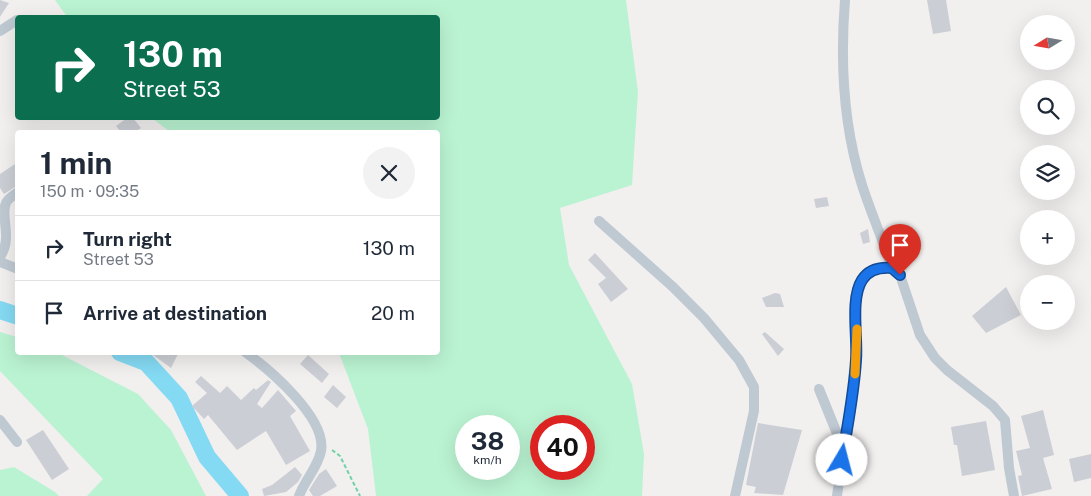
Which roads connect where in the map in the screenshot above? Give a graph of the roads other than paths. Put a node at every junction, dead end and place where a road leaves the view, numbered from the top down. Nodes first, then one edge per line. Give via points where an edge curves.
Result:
1 (845, 0) edge
2 (15, 21) edge
3 (0, 31) edge
4 (15, 194) edge
5 (599, 221) dead end
6 (0, 257) edge
7 (0, 262) edge
8 (15, 268) edge
9 (892, 268) junction
10 (249, 355) edge
11 (819, 389) dead end
12 (0, 420) edge
13 (17, 442) dead end
14 (845, 443) junction
15 (299, 496) edge
16 (735, 496) edge
17 (837, 496) edge
18 (1014, 496) edge

1 - 9 street via 841,61 847,116 862,185
2 - 3 street
4 - 6 street via 4,206 6,236
5 - 16 street via 704,318 739,360 754,387 754,411
7 - 8 street
9 - 14 street via 875,268 859,286 856,360
9 - 18 street via 900,275 920,335 935,358 993,406 1005,420
10 - 15 street via 272,374 314,422 321,447 315,468
11 - 14 street via 836,431
12 - 13 street
14 - 17 street

